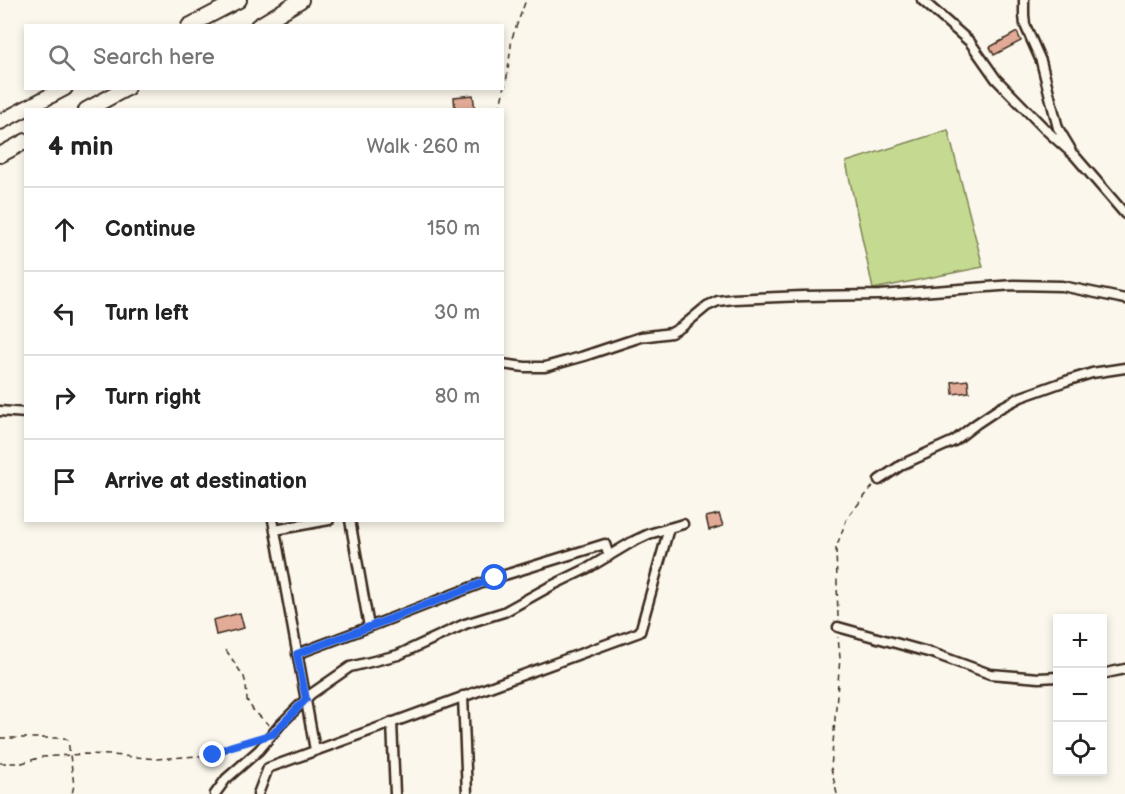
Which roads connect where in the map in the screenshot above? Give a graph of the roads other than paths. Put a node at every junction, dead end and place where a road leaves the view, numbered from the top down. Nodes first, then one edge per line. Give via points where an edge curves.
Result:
1 (239, 0) edge
2 (301, 0) edge
3 (922, 0) edge
4 (1024, 0) edge
5 (193, 24) edge
6 (261, 24) edge
7 (61, 90) edge
8 (123, 90) edge
9 (27, 108) edge
10 (90, 108) edge
11 (24, 109) edge
12 (0, 122) edge
13 (24, 142) edge
14 (0, 155) edge
15 (1075, 156) junction
16 (1125, 214) edge
17 (1125, 299) edge
18 (504, 364) edge
19 (1125, 368) edge
20 (0, 411) edge
21 (24, 413) edge
22 (879, 480) dead end
23 (273, 522) edge
24 (318, 522) edge
25 (350, 522) edge
26 (683, 524) dead end
27 (669, 528) junction
28 (274, 530) junction
29 (609, 556) junction
30 (369, 627) junction
31 (838, 627) dead end
32 (297, 654) junction
33 (1125, 669) edge
34 (1107, 673) edge
35 (1053, 677) edge
36 (463, 696) junction
37 (306, 699) junction
38 (392, 722) junction
39 (315, 750) junction
40 (215, 794) edge
41 (258, 794) edge
42 (394, 794) edge
43 (467, 794) edge

1 - 5 highway
2 - 6 highway
3 - 15 street via 970,42 996,79
4 - 15 street via 1025,26 1041,61 1058,128
7 - 9 highway
8 - 10 highway
11 - 12 highway
13 - 14 highway
15 - 16 street
17 - 18 street via 1062,286 1014,285 880,295 733,299 707,306 671,333 641,337 544,367
19 - 22 street via 1066,381 1021,397 954,441 903,464
20 - 21 street
23 - 28 street
24 - 28 street
25 - 30 street
26 - 27 street
27 - 29 street via 649,534
27 - 36 street via 639,632
28 - 32 street
29 - 30 street via 605,544 582,550 495,578
29 - 37 street via 504,612 465,624 398,655 350,667
30 - 32 street
31 - 35 street via 990,674
32 - 37 street
33 - 34 street
36 - 38 street
36 - 43 street
37 - 39 street
37 - 40 street
38 - 39 street
38 - 42 street
39 - 41 street via 268,768

